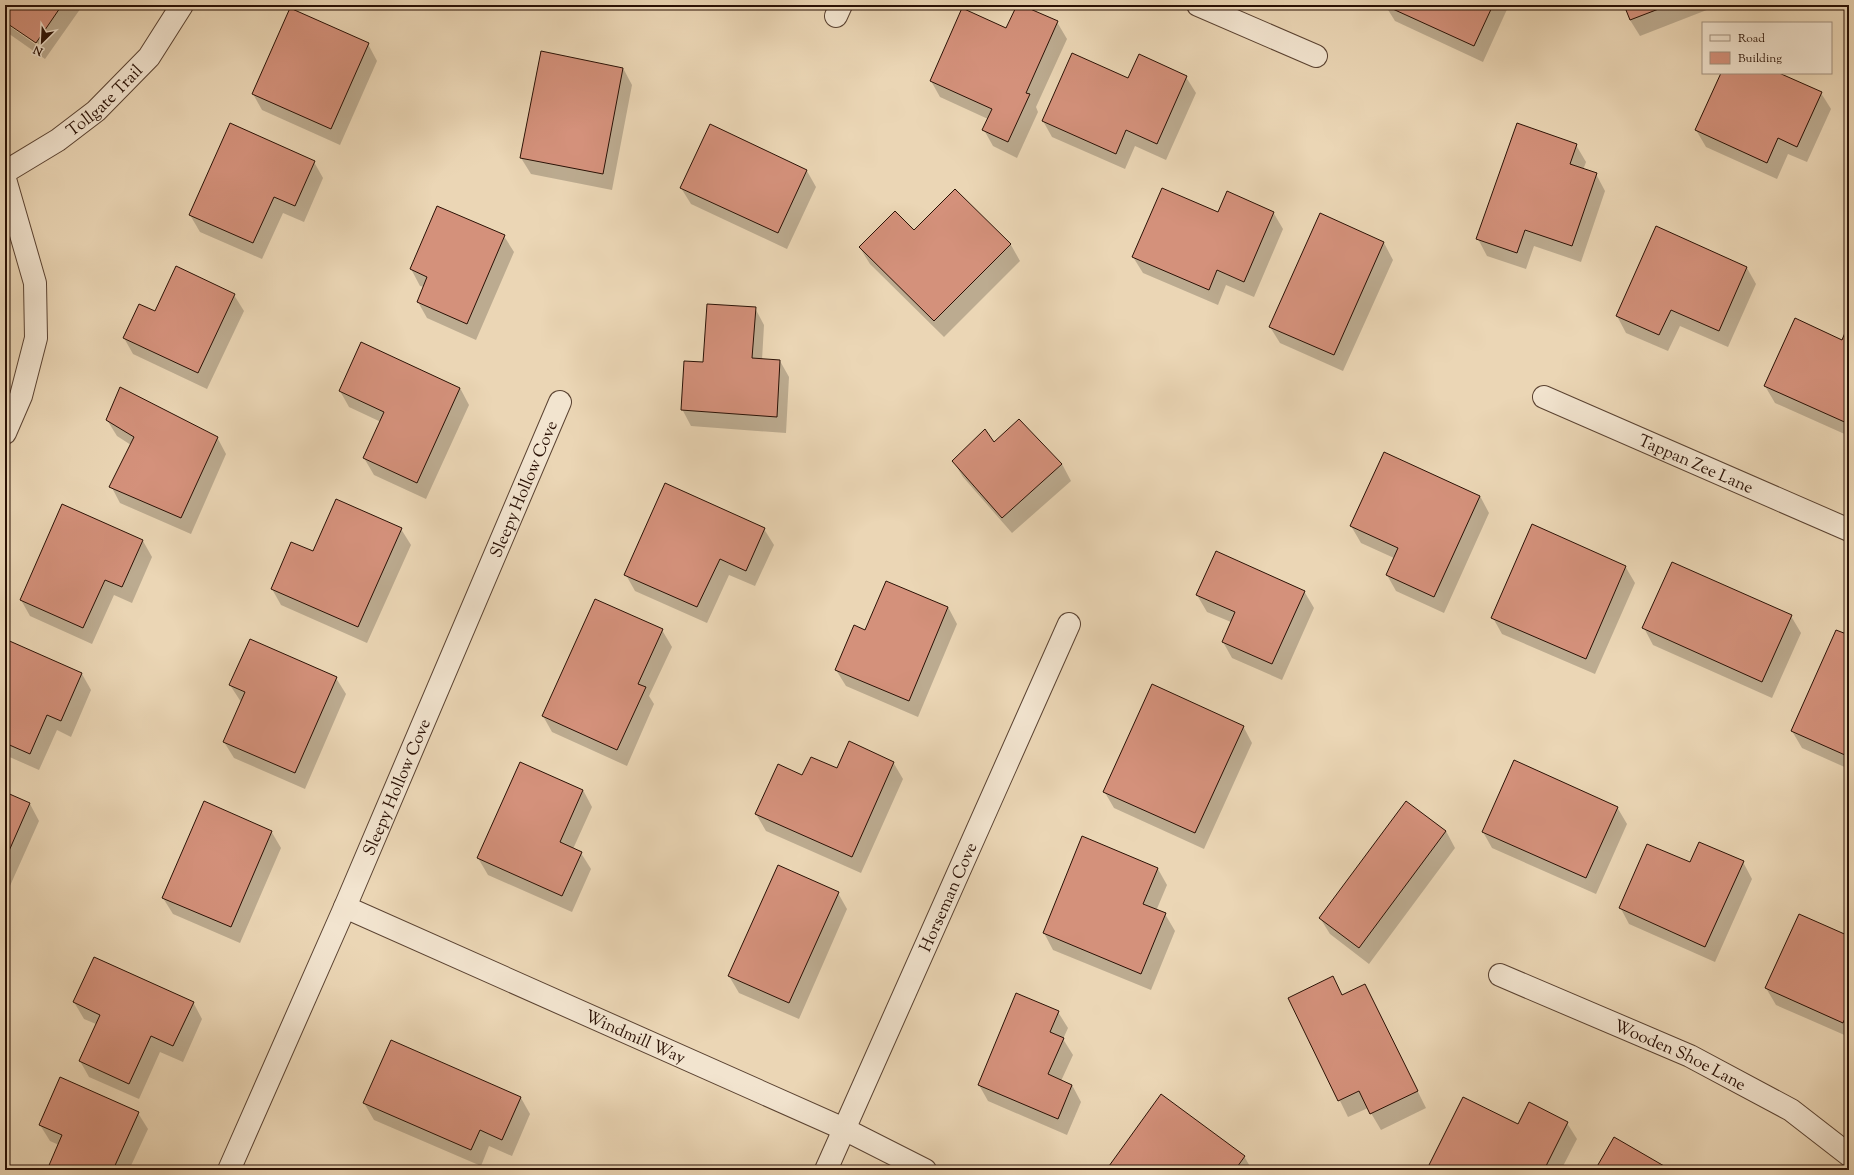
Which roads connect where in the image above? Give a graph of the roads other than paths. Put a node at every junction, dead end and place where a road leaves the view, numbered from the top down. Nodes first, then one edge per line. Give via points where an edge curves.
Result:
1 (182, 5) edge
2 (1198, 5) edge
3 (1316, 56) dead end
4 (5, 172) edge
5 (5, 179) edge
6 (1544, 397) dead end
7 (560, 402) dead end
8 (5, 433) edge
9 (1849, 530) edge
10 (1069, 624) dead end
11 (345, 907) junction
12 (1500, 975) dead end
13 (844, 1129) junction
14 (1849, 1155) edge
15 (229, 1170) edge
16 (826, 1170) edge
17 (925, 1170) edge

1 - 4 street, Tollgate Trail via 149,57 96,111 58,140
2 - 3 street
5 - 8 street via 35,283 36,338 22,396
6 - 9 street, Tappan Zee Lane
7 - 11 street, Sleepy Hollow Cove
10 - 13 street, Horseman Cove
11 - 13 street, Windmill Way
11 - 15 street, Sleepy Hollow Cove
12 - 14 street, Wooden Shoe Lane via 1690,1056 1791,1110
13 - 16 street, Horseman Cove
13 - 17 street, Windmill Way

